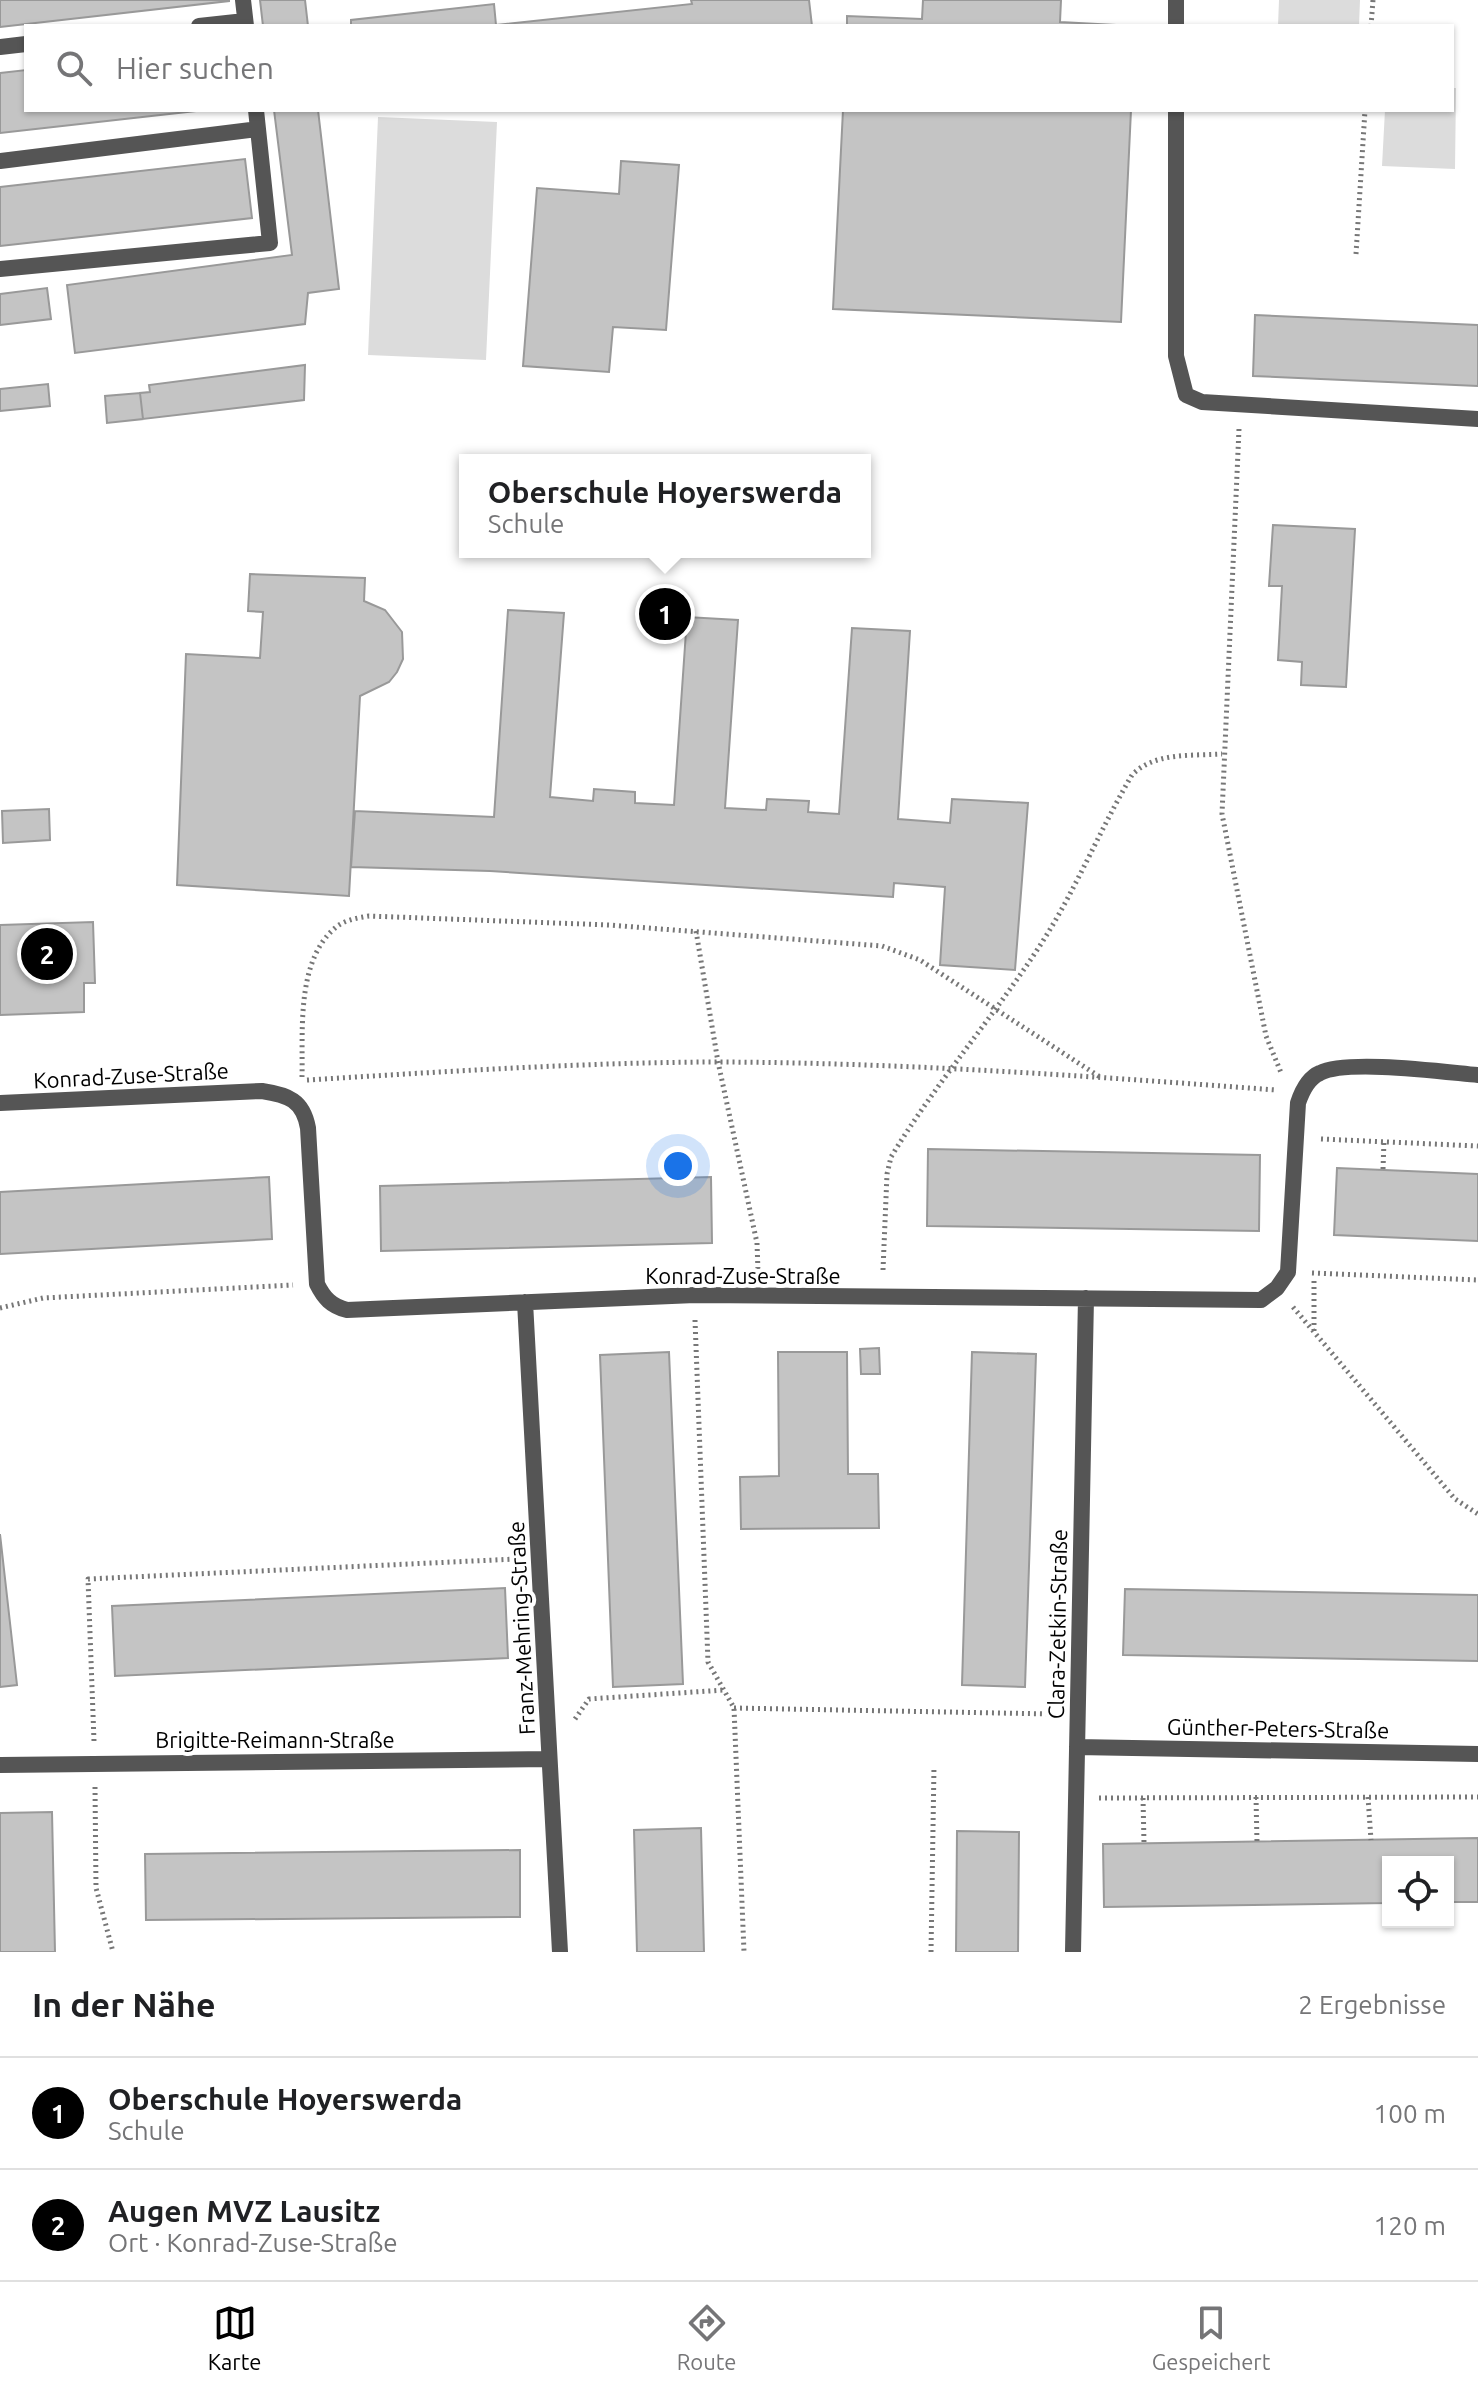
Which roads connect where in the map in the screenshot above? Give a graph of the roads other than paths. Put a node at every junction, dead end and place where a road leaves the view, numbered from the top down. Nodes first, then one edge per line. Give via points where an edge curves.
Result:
1 (243, 0) edge
2 (1176, 0) edge
3 (246, 24) edge
4 (1176, 24) edge
5 (24, 44) edge
6 (0, 47) edge
7 (256, 112) edge
8 (1176, 112) edge
9 (258, 129) junction
10 (0, 161) edge
11 (0, 269) edge
12 (1478, 419) edge
13 (1478, 1075) edge
14 (0, 1103) edge
15 (1086, 1298) junction
16 (525, 1302) junction
17 (1077, 1747) junction
18 (1478, 1754) edge
19 (549, 1759) junction
20 (0, 1765) edge
21 (560, 1952) edge
22 (1073, 1952) edge

1 - 3 street
2 - 4 street
5 - 6 street
7 - 9 street
8 - 12 street via 1179,378 1186,395 1202,402
9 - 10 street
9 - 11 street via 270,243
13 - 15 street, Konrad-Zuse-Straße via 1342,1067 1319,1073 1296,1091 1288,1272 1261,1300
14 - 16 street, Konrad-Zuse-Straße via 262,1091 291,1097 301,1105 308,1128 317,1284 324,1298 347,1310
15 - 16 street, Konrad-Zuse-Straße via 695,1295
15 - 17 street, Clara-Zetkin-Straße
16 - 19 street, Franz-Mehring-Straße
17 - 18 street, Günther-Peters-Straße
17 - 22 street, Clara-Zetkin-Straße
19 - 20 street, Brigitte-Reimann-Straße
19 - 21 street, Franz-Mehring-Straße

